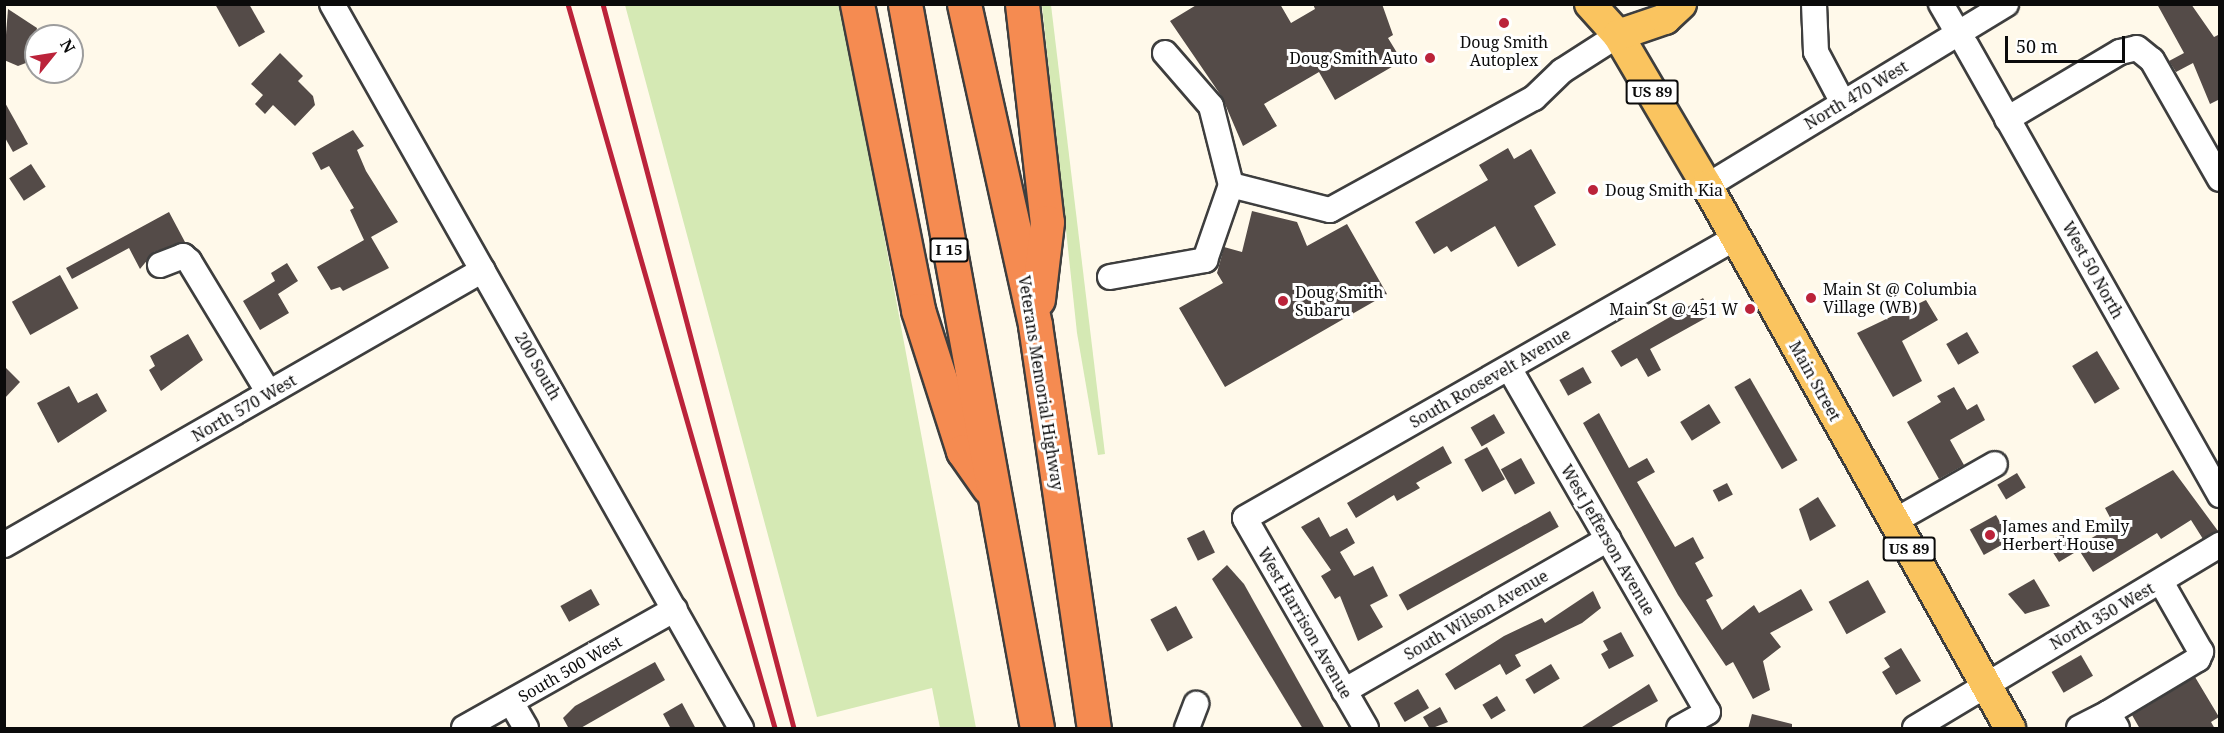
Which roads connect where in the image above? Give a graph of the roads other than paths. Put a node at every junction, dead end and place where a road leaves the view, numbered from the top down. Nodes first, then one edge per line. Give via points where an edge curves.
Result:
1 (332, 4) edge
2 (857, 4) edge
3 (904, 4) edge
4 (964, 4) edge
5 (1022, 4) edge
6 (1590, 4) edge
7 (1614, 4) edge
8 (1647, 4) edge
9 (1681, 4) edge
10 (1814, 4) edge
11 (1941, 4) edge
12 (2006, 4) edge
13 (1618, 35) junction
14 (1962, 39) junction
15 (1165, 53) dead end
16 (1843, 103) junction
17 (2007, 119) junction
18 (2220, 179) edge
19 (1231, 185) junction
20 (1707, 186) junction
21 (1735, 238) junction
22 (159, 265) dead end
23 (483, 270) junction
24 (1110, 277) dead end
25 (1035, 325) junction
26 (1509, 368) junction
27 (269, 393) junction
28 (1995, 464) dead end
29 (2220, 495) edge
30 (995, 496) junction
31 (1245, 518) joint
32 (1893, 522) junction
33 (1608, 539) junction
34 (4, 545) edge
35 (2220, 545) edge
36 (2161, 582) junction
37 (675, 609) junction
38 (1987, 689) junction
39 (1344, 691) junction
40 (511, 702) junction
41 (1196, 704) dead end
42 (1951, 720) edge
43 (2112, 721) edge
44 (464, 729) edge
45 (526, 729) edge
46 (741, 729) edge
47 (1037, 729) edge
48 (1094, 729) edge
49 (1187, 729) edge
50 (1366, 729) edge
51 (1679, 729) edge
52 (1915, 729) edge
53 (2010, 729) edge
54 (2079, 729) edge

1 - 23 street, 200 South
2 - 30 highway via 918,310 963,451
3 - 30 highway, I 15
4 - 25 highway, Veterans Memorial Highway
5 - 25 highway via 1047,222
6 - 13 main road, Main Street
7 - 13 main road, Main Street
8 - 13 main road
9 - 13 main road via 1665,19
10 - 16 street via 1816,51
11 - 14 street, West 50 North
12 - 14 street, North 470 West
13 - 19 street via 1562,71 1534,99 1330,210
13 - 20 main road, Main Street / US 89
14 - 16 street, North 470 West
14 - 17 street, West 50 North
15 - 19 street via 1211,106
16 - 20 street, North 470 West
17 - 18 street via 2120,52 2137,48 2152,60
17 - 29 street, West 50 North
19 - 24 street via 1205,260
20 - 21 main road, Main Street / US 89
21 - 26 street, South Roosevelt Avenue
21 - 32 main road, Main Street / US 89
22 - 27 street via 183,256 189,261
23 - 27 street, North 570 West
23 - 37 street, 200 South
25 - 48 highway, Veterans Memorial Highway
26 - 31 street, South Roosevelt Avenue
26 - 33 street, West Jefferson Avenue
27 - 34 street, North 570 West
28 - 32 street
30 - 47 highway, I 15
31 - 39 street, West Harrison Avenue
32 - 38 main road, Main Street / US 89
33 - 39 street, South Wilson Avenue
33 - 51 street, West Jefferson Avenue via 1708,712
35 - 36 street, North 350 West
36 - 38 street, North 350 West via 2016,666
36 - 43 street via 2201,652 2199,659
37 - 40 street, South 500 West
37 - 46 street, 200 South
38 - 42 street, North 350 West
38 - 53 main road, Main Street / US 89
39 - 50 street, West Harrison Avenue
40 - 44 street, South 500 West
40 - 45 street
41 - 49 street
42 - 52 street, North 350 West
43 - 54 street

